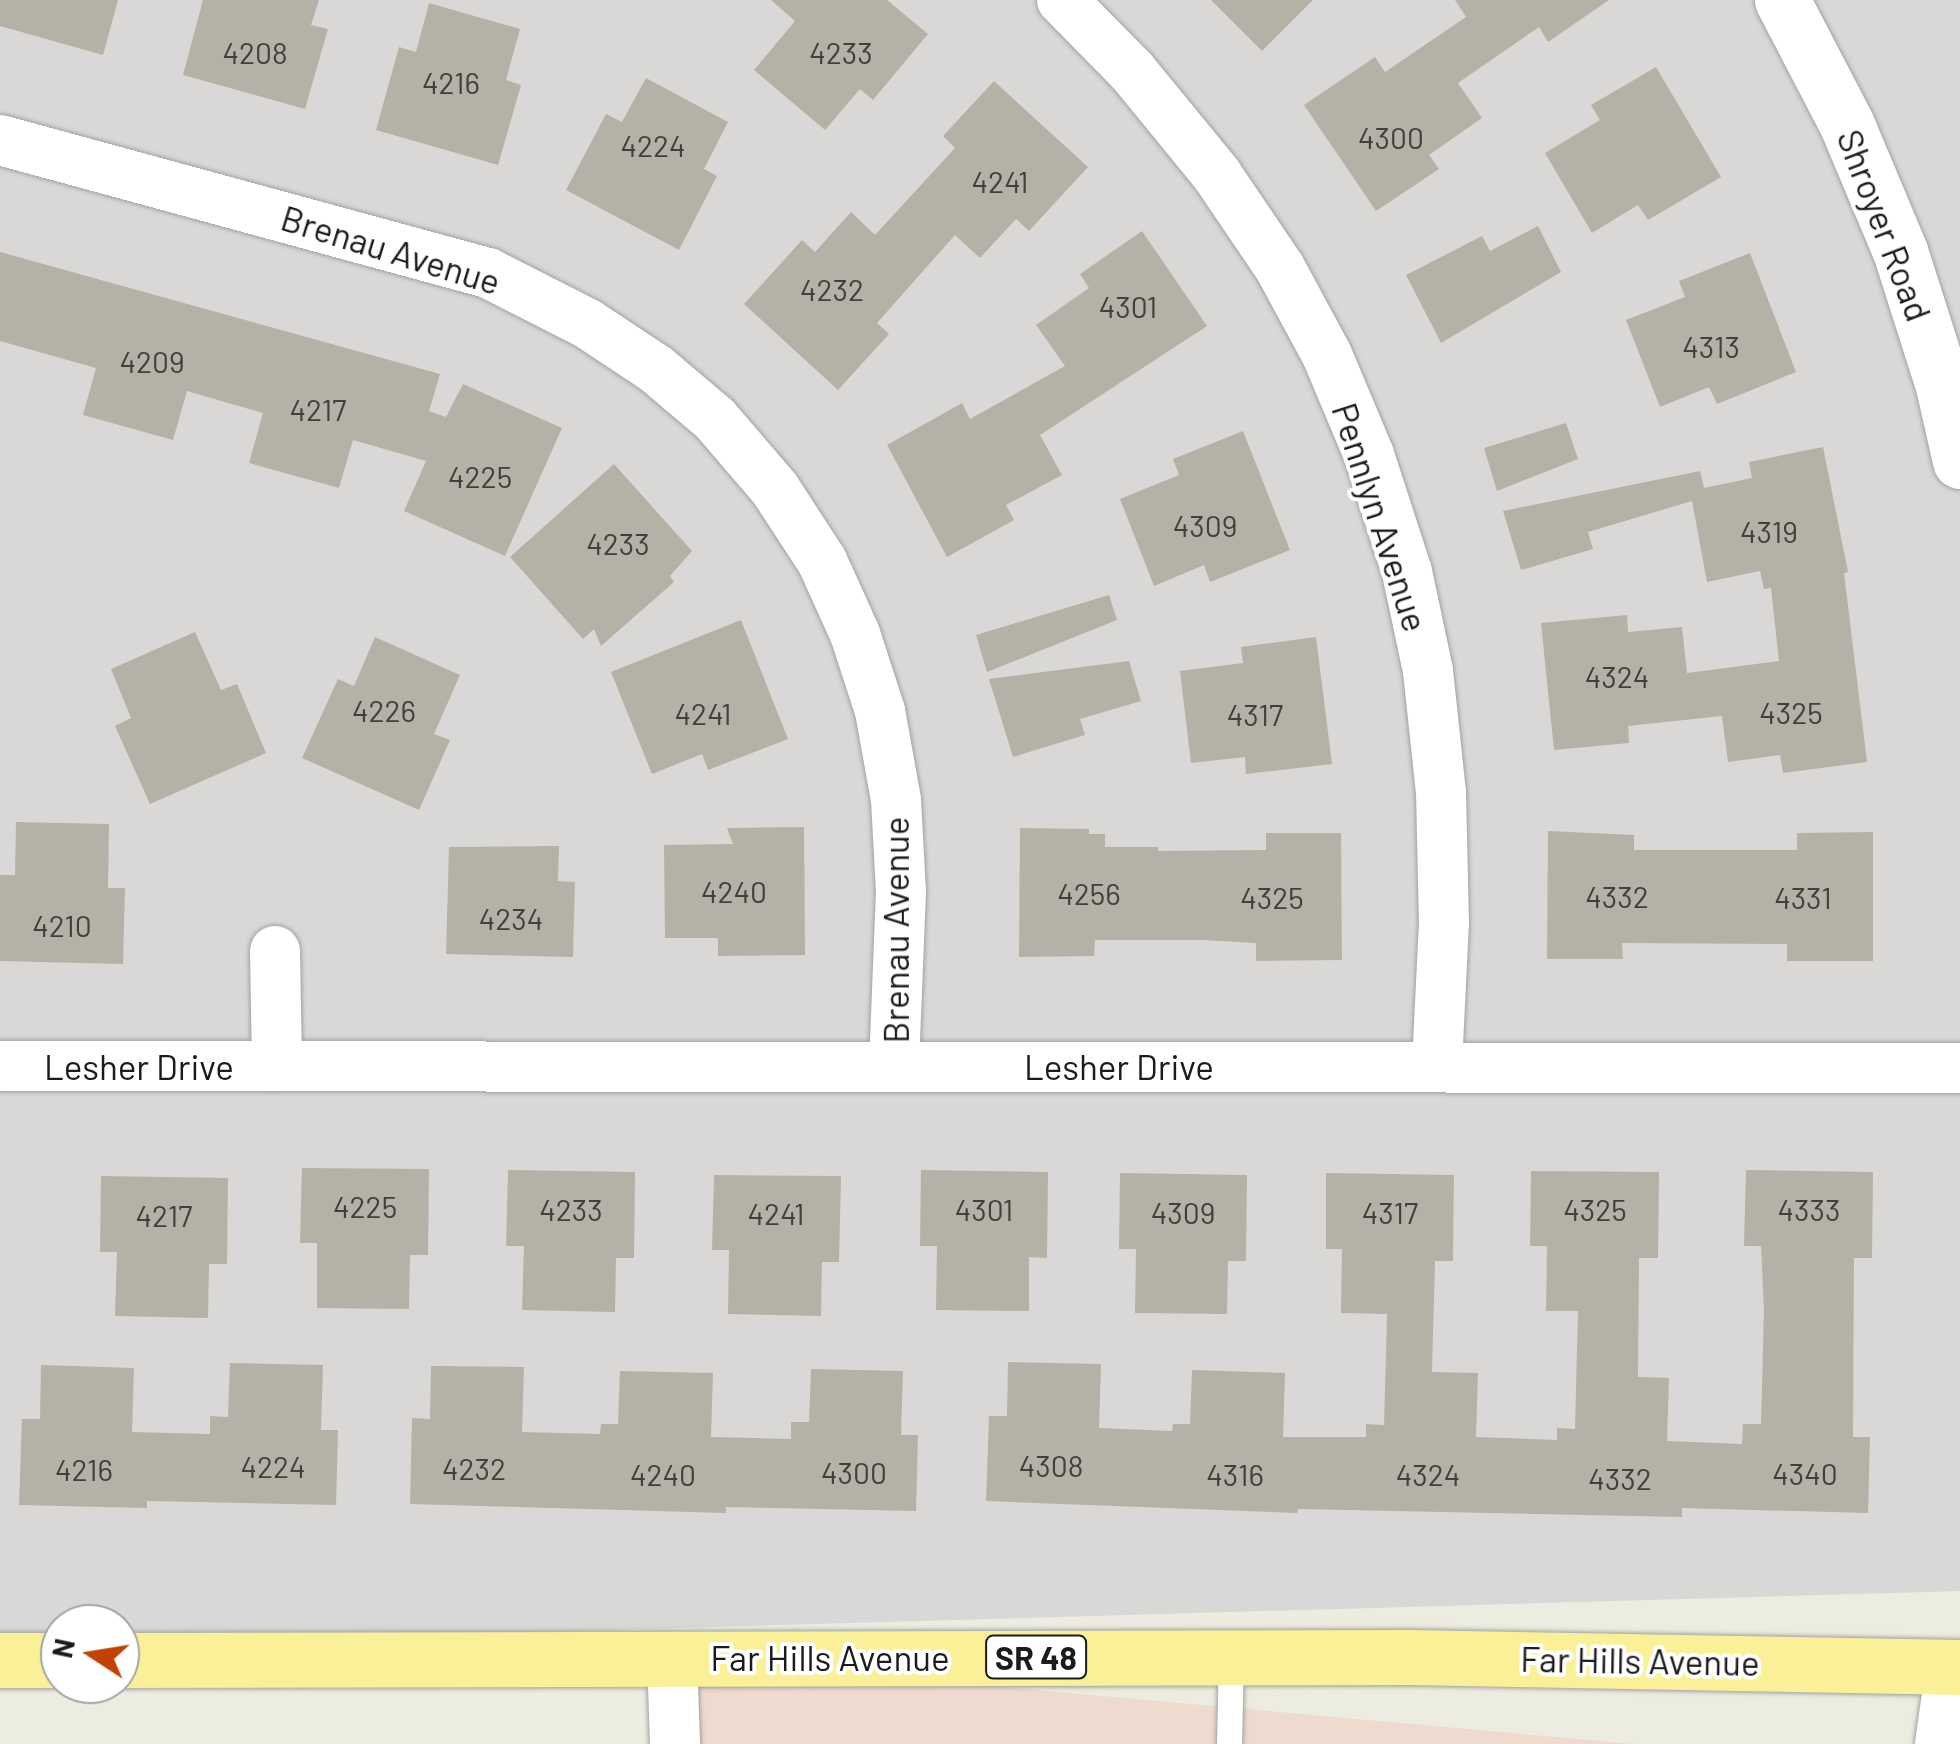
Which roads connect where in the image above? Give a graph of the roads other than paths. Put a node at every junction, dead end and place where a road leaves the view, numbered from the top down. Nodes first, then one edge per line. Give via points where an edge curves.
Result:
1 (1062, 0) edge
2 (1782, 0) edge
3 (0, 140) edge
4 (1960, 462) edge
5 (275, 951) dead end
6 (1437, 1065) junction
7 (0, 1066) edge
8 (277, 1066) junction
9 (894, 1066) junction
10 (1960, 1068) edge
11 (1231, 1657) junction
12 (1957, 1657) edge
13 (672, 1658) junction
14 (0, 1660) edge
15 (40, 1660) edge
16 (140, 1660) edge
17 (675, 1744) edge
18 (1229, 1744) edge
19 (1940, 1744) edge

1 - 6 street, Pennlyn Avenue via 1132,70 1218,175 1270,252 1327,355 1369,455 1428,671 1442,792
2 - 4 street, Shroyer Road via 1848,125 1900,250
3 - 9 street, Brenau Avenue via 488,273 588,324 656,369 715,420 776,489 822,561 880,711 896,800 901,891
5 - 8 street, Lesher Drive
6 - 9 street, Lesher Drive
6 - 10 street, Lesher Drive
7 - 8 street, Lesher Drive
8 - 9 street, Lesher Drive
11 - 12 main road, Far Hills Avenue / SR 48
11 - 13 main road, Far Hills Avenue / SR 48
11 - 18 lane
12 - 19 street
13 - 16 main road, Far Hills Avenue / SR 48
13 - 17 street
14 - 15 main road

